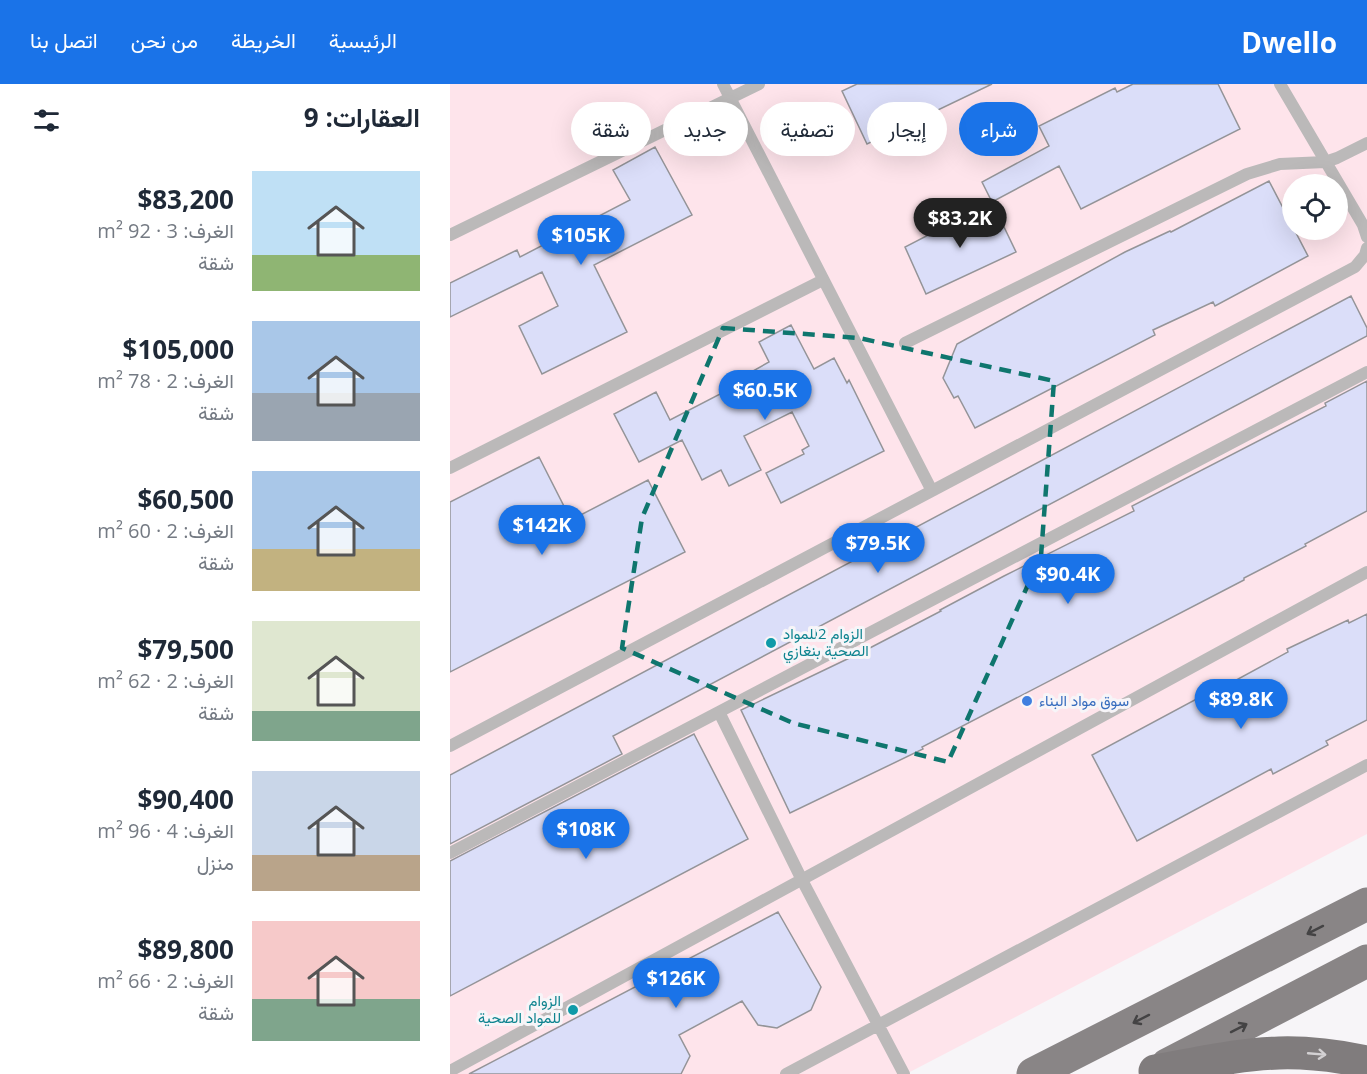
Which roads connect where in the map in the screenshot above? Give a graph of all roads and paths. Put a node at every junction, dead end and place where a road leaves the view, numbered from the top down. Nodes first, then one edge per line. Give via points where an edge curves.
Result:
1 (723, 84) edge
2 (759, 84) edge
3 (1280, 84) edge
4 (729, 99) junction
5 (1367, 143) edge
6 (1325, 162) junction
7 (450, 235) edge
8 (1367, 237) edge
9 (1367, 248) edge
10 (823, 280) junction
11 (905, 343) dead end
12 (1367, 372) edge
13 (450, 468) edge
14 (932, 491) junction
15 (1367, 572) edge
16 (719, 712) junction
17 (450, 746) edge
18 (1367, 765) edge
19 (450, 853) edge
20 (802, 880) junction
21 (1367, 904) edge
22 (1367, 962) edge
23 (878, 1026) junction
24 (1367, 1062) edge
25 (450, 1071) edge
26 (1152, 1073) edge
27 (786, 1074) edge
28 (904, 1074) edge
29 (1033, 1074) edge

1 - 4 lane
2 - 4 lane
3 - 6 lane
4 - 7 lane
4 - 10 lane
5 - 6 lane
6 - 8 lane
6 - 11 lane via 1280,164 1247,174
9 - 14 lane via 1355,267
10 - 13 lane
10 - 14 lane
12 - 16 lane
14 - 17 lane
15 - 20 lane
16 - 19 lane
16 - 20 lane
18 - 23 lane
20 - 23 lane
20 - 25 lane
21 -> 29 main road
26 -> 22 main road
23 - 27 lane
23 - 28 lane
26 -> 24 highway via 1247,1055 1279,1053 1311,1053

